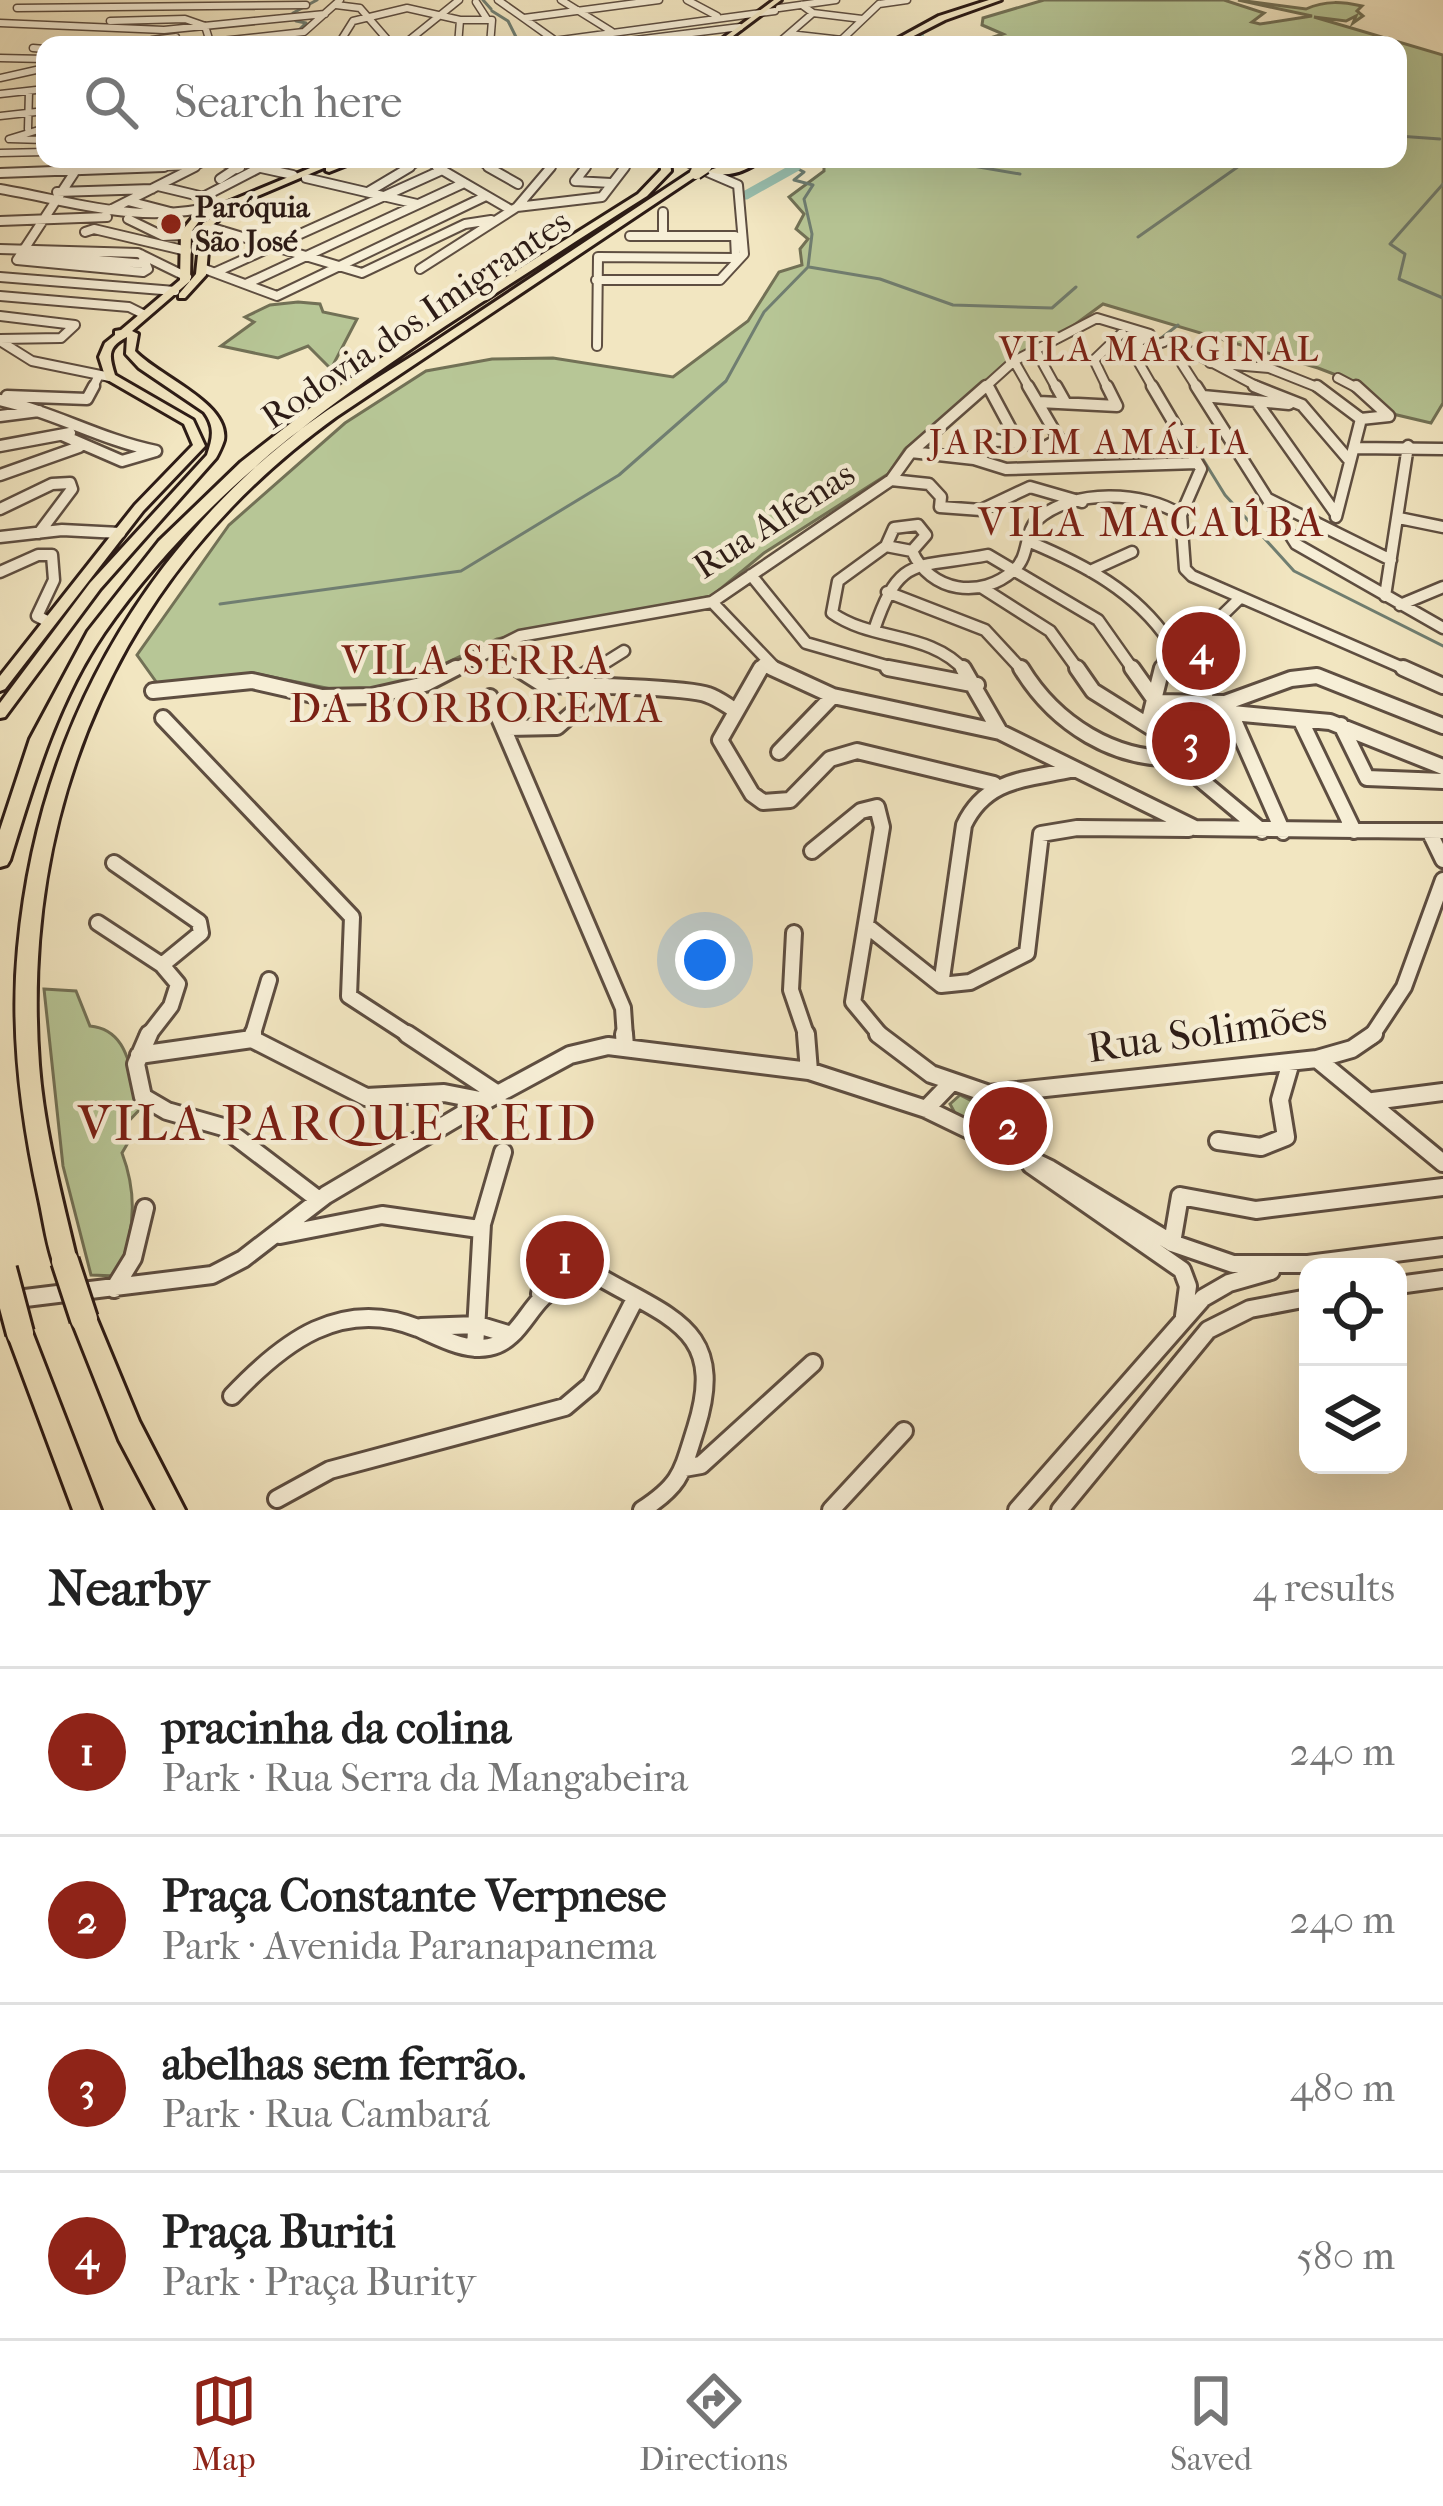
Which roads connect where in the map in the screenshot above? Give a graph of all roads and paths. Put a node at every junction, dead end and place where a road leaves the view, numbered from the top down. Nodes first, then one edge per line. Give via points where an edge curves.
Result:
1 (67, 0) edge
2 (90, 0) edge
3 (144, 0) edge
4 (164, 0) edge
5 (238, 0) edge
6 (458, 0) edge
7 (498, 0) edge
8 (561, 0) edge
9 (659, 0) edge
10 (687, 0) edge
11 (836, 0) edge
12 (907, 0) edge
13 (975, 0) edge
14 (997, 0) edge
15 (281, 2) edge
16 (476, 2) edge
17 (627, 2) edge
18 (878, 2) edge
19 (337, 3) edge
20 (26, 4) edge
21 (250, 5) junction
22 (306, 5) dead end
23 (784, 5) edge
24 (802, 5) junction
25 (107, 7) junction
26 (175, 7) junction
27 (758, 7) junction
28 (76, 8) junction
29 (578, 11) junction
30 (643, 11) dead end
31 (445, 12) junction
32 (709, 12) junction
33 (325, 14) junction
34 (813, 14) junction
35 (366, 15) junction
36 (224, 16) dead end
37 (838, 16) junction
38 (720, 17) junction
39 (66, 18) junction
40 (524, 18) junction
41 (487, 19) junction
42 (862, 19) junction
43 (460, 20) junction
44 (4, 22) edge
45 (238, 23) junction
46 (664, 24) junction
47 (740, 27) junction
48 (154, 30) junction
49 (612, 32) junction
50 (849, 32) junction
51 (207, 34) edge
52 (697, 34) junction
53 (789, 34) junction
54 (153, 36) edge
55 (261, 36) edge
56 (289, 36) edge
57 (342, 36) edge
58 (384, 36) edge
59 (414, 36) edge
60 (459, 36) edge
61 (491, 36) edge
62 (547, 36) edge
63 (594, 36) edge
64 (653, 36) edge
65 (684, 36) edge
66 (694, 36) edge
67 (728, 36) edge
68 (744, 36) edge
69 (787, 36) edge
70 (802, 36) edge
71 (845, 36) edge
72 (898, 36) edge
73 (899, 36) edge
74 (32, 48) dead end
75 (36, 48) edge
76 (0, 58) edge
77 (36, 67) edge
78 (31, 70) junction
79 (0, 78) edge
80 (36, 90) edge
81 (28, 91) junction
82 (0, 94) edge
83 (36, 112) edge
84 (28, 113) junction
85 (0, 116) edge
86 (28, 129) junction
87 (36, 129) edge
88 (36, 140) edge
89 (11, 152) junction
90 (36, 152) edge
91 (0, 153) edge
92 (122, 168) joint
93 (193, 168) edge
94 (241, 168) edge
95 (260, 168) joint
96 (313, 168) edge
97 (333, 168) edge
98 (409, 168) edge
99 (439, 168) edge
100 (490, 168) edge
101 (550, 168) edge
102 (586, 168) edge
103 (624, 168) edge
104 (666, 168) edge
105 (683, 168) edge
106 (684, 168) edge
107 (718, 168) edge
108 (76, 170) junction
109 (442, 170) junction
110 (39, 171) junction
111 (0, 172) edge
112 (742, 173) dead end
113 (293, 175) junction
114 (220, 178) dead end
115 (306, 178) junction
116 (731, 180) junction
117 (464, 182) junction
118 (611, 183) junction
119 (518, 184) dead end
120 (154, 188) junction
121 (0, 189) edge
122 (109, 189) junction
123 (26, 193) junction
124 (368, 193) junction
125 (644, 194) junction
126 (59, 196) junction
127 (385, 196) junction
128 (486, 196) junction
129 (203, 197) junction
130 (127, 201) junction
131 (221, 204) junction
132 (418, 204) junction
133 (514, 208) junction
134 (104, 212) junction
135 (664, 212) dead end
136 (188, 215) junction
137 (124, 218) junction
138 (44, 219) junction
139 (0, 220) edge
140 (491, 220) junction
141 (206, 223) junction
142 (86, 232) dead end
143 (630, 236) dead end
144 (663, 236) junction
145 (278, 243) junction
146 (186, 245) junction
147 (0, 249) edge
148 (21, 253) junction
149 (309, 255) junction
150 (651, 257) junction
151 (144, 259) junction
152 (736, 259) junction
153 (340, 266) junction
154 (420, 269) dead end
155 (203, 272) junction
156 (0, 278) edge
157 (596, 280) junction
158 (647, 280) junction
159 (246, 284) junction
160 (175, 291) junction
161 (0, 296) edge
162 (143, 314) junction
163 (0, 316) edge
164 (1093, 320) junction
165 (119, 333) junction
166 (1122, 333) junction
167 (0, 340) edge
168 (1141, 342) junction
169 (1164, 342) dead end
170 (1211, 343) dead end
171 (597, 346) dead end
172 (1036, 351) junction
173 (1192, 352) junction
174 (19, 356) junction
175 (135, 360) junction
176 (1014, 361) junction
177 (1210, 363) junction
178 (1, 364) edge
179 (105, 372) junction
180 (1338, 378) dead end
181 (989, 388) junction
182 (1203, 396) junction
183 (0, 398) edge
184 (1256, 400) junction
185 (1065, 401) junction
186 (1039, 402) junction
187 (1302, 405) junction
188 (40, 411) junction
189 (0, 416) edge
190 (1361, 419) junction
191 (78, 431) junction
192 (62, 435) junction
193 (1018, 442) junction
194 (0, 446) edge
195 (1408, 446) junction
196 (79, 447) junction
197 (1443, 449) edge
198 (911, 452) junction
199 (1351, 454) junction
200 (974, 459) junction
201 (1199, 466) junction
202 (0, 475) edge
203 (891, 480) junction
204 (1268, 499) junction
205 (1083, 502) junction
206 (940, 507) junction
207 (0, 509) edge
208 (1336, 514) junction
209 (1181, 515) junction
210 (1399, 518) junction
211 (918, 525) junction
212 (1443, 527) edge
213 (1333, 530) junction
214 (120, 532) junction
215 (39, 533) junction
216 (0, 537) edge
217 (1030, 542) junction
218 (886, 546) junction
219 (912, 551) junction
220 (1132, 552) dead end
221 (1391, 560) junction
222 (916, 568) junction
223 (1017, 568) junction
224 (0, 572) edge
225 (1090, 572) junction
226 (752, 575) junction
227 (981, 587) junction
228 (1443, 587) edge
229 (887, 592) junction
230 (1385, 596) junction
231 (1240, 598) junction
232 (712, 602) junction
233 (1400, 604) junction
234 (47, 621) junction
235 (1443, 628) edge
236 (874, 630) junction
237 (1168, 641) junction
238 (1196, 641) junction
239 (488, 650) junction
240 (624, 651) dead end
241 (763, 664) junction
242 (574, 682) junction
243 (605, 685) junction
244 (977, 685) junction
245 (0, 686) edge
246 (1443, 686) edge
247 (153, 692) dead end
248 (833, 696) junction
249 (490, 698) dead end
250 (1154, 701) junction
251 (1203, 701) junction
252 (1228, 708) junction
253 (733, 710) junction
254 (0, 713) edge
255 (163, 718) dead end
256 (1301, 721) junction
257 (1148, 724) junction
258 (1341, 725) junction
259 (1443, 726) edge
260 (505, 728) junction
261 (1000, 732) junction
262 (779, 752) dead end
263 (1181, 758) junction
264 (1443, 767) edge
265 (1074, 769) junction
266 (1443, 781) edge
267 (994, 784) junction
268 (1154, 810) junction
269 (1196, 829) junction
270 (1157, 830) junction
271 (1354, 831) junction
272 (1436, 831) edge
273 (1263, 832) junction
274 (1283, 832) junction
275 (812, 851) dead end
276 (0, 860) edge
277 (1443, 860) edge
278 (114, 862) dead end
279 (1443, 880) edge
280 (98, 923) dead end
281 (867, 926) junction
282 (794, 933) dead end
283 (162, 965) junction
284 (268, 980) dead end
285 (941, 985) junction
286 (252, 1040) junction
287 (625, 1046) junction
288 (139, 1055) junction
289 (1317, 1058) junction
290 (1292, 1062) junction
291 (808, 1071) junction
292 (950, 1084) junction
293 (1443, 1092) edge
294 (492, 1098) junction
295 (1372, 1101) junction
296 (926, 1108) junction
297 (1218, 1141) dead end
298 (503, 1152) dead end
299 (1026, 1160) junction
300 (1443, 1163) edge
301 (1443, 1187) edge
302 (312, 1206) junction
303 (145, 1208) dead end
304 (343, 1220) junction
305 (479, 1229) junction
306 (274, 1237) junction
307 (1172, 1243) junction
308 (1443, 1247) edge
309 (1355, 1258) edge
310 (2, 1261) edge
311 (1299, 1264) edge
312 (1299, 1266) edge
313 (591, 1272) junction
314 (1443, 1279) edge
315 (1407, 1284) edge
316 (114, 1289) junction
317 (540, 1294) junction
318 (636, 1297) junction
319 (1299, 1300) edge
320 (0, 1301) edge
321 (1184, 1316) junction
322 (478, 1325) junction
323 (414, 1326) junction
324 (511, 1335) junction
325 (475, 1348) junction
326 (813, 1363) dead end
327 (232, 1396) dead end
328 (1109, 1406) junction
329 (1130, 1423) junction
330 (904, 1431) dead end
331 (684, 1468) junction
332 (277, 1499) dead end
333 (87, 1510) edge
334 (171, 1510) edge
335 (642, 1510) edge
336 (831, 1510) edge
337 (1017, 1510) edge
338 (1060, 1510) edge

1 - 20 street
2 - 25 street
3 - 25 street
4 - 26 street
5 - 21 street
6 - 31 street
7 - 40 street
8 - 29 street
9 - 17 street
10 - 32 street
11 - 24 street
12 - 18 street
13 - 72 highway
14 - 73 highway
15 - 21 street
15 - 22 street
16 - 41 street
17 - 29 street
17 - 30 street
18 - 42 street
19 - 33 street
19 - 35 street
20 - 28 street
20 - 44 street
21 - 26 street
23 - 24 street
23 - 27 main road
23 - 68 main road
24 - 34 street
25 - 26 street
25 - 28 street
27 - 38 street
27 - 47 main road
28 - 39 street
29 - 40 street
29 - 49 street
31 - 35 street
31 - 43 street
31 - 59 street
32 - 38 street
32 - 46 street
33 - 45 street
33 - 56 street
34 - 37 street
34 - 53 street
35 - 57 street
35 - 58 street
36 - 45 street
37 - 42 street
37 - 50 street via 822,29
38 - 46 street
39 - 44 street
39 - 51 street via 184,19
40 - 62 street
41 - 43 street
41 - 61 street
42 - 50 street
43 - 60 street
44 - 48 street
45 - 51 street
45 - 55 street
46 - 49 street
46 - 64 street
47 - 52 street
47 - 67 main road
48 - 51 street
48 - 54 street
49 - 63 street
50 - 71 street
52 - 65 street
52 - 66 street
53 - 69 street
53 - 70 street
74 - 75 street
76 - 78 street
77 - 78 street
78 - 79 street
80 - 81 street
81 - 82 street
81 - 84 street
83 - 84 street
84 - 85 street
84 - 86 street
86 - 87 street
86 - 88 street via 9,139
89 - 90 street
89 - 91 street
89 - 111 street
92 - 108 street
92 - 122 street
93 - 120 street
94 - 114 street
95 - 113 street
95 - 129 street
96 - 113 main road
97 - 115 main road
98 - 124 street
99 - 109 street
100 - 119 street
101 - 133 street
102 - 118 street via 575,181
103 - 118 street
104 - 125 highway
105 - 125 highway, Rodovia dos Imigrantes
106 - 334 highway, Rodovia dos Imigrantes, bridge via 274,458 186,547 123,634 62,759 32,924 28,1062 65,1261 129,1430
107 - 116 street
108 - 110 street
108 - 126 street
109 - 117 street
109 - 127 street
110 - 111 street
110 - 123 street
112 - 116 street
113 - 131 main road
115 - 124 street
115 - 141 main road
116 - 152 street via 740,188 745,236
117 - 128 street
117 - 132 street
118 - 133 street via 599,198
120 - 122 street
120 - 129 street
120 - 130 street
121 - 123 street
122 - 126 street
123 - 126 street
124 - 127 street
125 - 276 highway, Rodovia dos Imigrantes via 292,423 176,527 78,658 31,756
126 - 134 street
126 - 138 street
127 - 132 street
127 - 145 street
128 - 133 street
128 - 153 street
129 - 131 street
130 - 134 street
130 - 136 street
131 - 136 street
131 - 141 main road
132 - 149 street
133 - 140 street
134 - 137 street
135 - 144 street
136 - 137 street
136 - 141 street
137 - 138 street
137 - 146 street
138 - 139 street
138 - 148 street
140 - 153 street via 364,272
140 - 154 street via 470,242
141 - 145 street
141 - 146 main road
141 - 146 street
141 - 155 main road
142 - 146 street
143 - 144 street
144 - 152 street via 735,236
145 - 149 street
145 - 155 street
146 - 155 main road
147 - 148 street
148 - 151 street
148 - 151 street via 141,272 148,269
149 - 153 street
149 - 159 street
150 - 152 street
150 - 157 street via 597,258
150 - 158 street
151 - 155 street
152 - 158 street via 720,280
153 - 159 street via 276,296
155 - 159 street
155 - 160 main road
155 - 175 main road via 142,329
156 - 160 street
157 - 158 street
157 - 171 street
160 - 162 main road
161 - 162 street
162 - 165 main road
163 - 167 street via 75,326 61,338
164 - 166 street
164 - 168 street
164 - 172 street, Rua Alfenas
165 - 175 main road via 133,334
165 - 179 main road via 106,351
166 - 168 street
166 - 185 street via 1094,360 1118,405
167 - 174 street
168 - 169 street
168 - 201 street via 1144,374
170 - 173 street
172 - 176 street, Rua Alfenas
172 - 185 street
173 - 177 street
173 - 182 street via 1182,364
174 - 178 street
174 - 179 street
175 - 179 main road
175 - 254 main road via 214,412 218,446 95,586
176 - 181 street, Rua Alfenas
176 - 186 street
177 - 187 street
177 - 190 street via 1242,362 1323,387
179 - 183 street via 87,400
179 - 214 main road via 189,422 199,439 191,459
180 - 190 street via 1388,417
181 - 193 street
181 - 198 street, Rua Alfenas
182 - 184 street
182 - 204 street
183 - 188 street
184 - 187 street
184 - 208 street
185 - 186 street
186 - 193 street via 1059,440 1045,447
187 - 199 street
188 - 189 street
188 - 191 street
190 - 199 street
191 - 192 street
191 - 196 street via 156,451 129,462
192 - 194 street
192 - 196 street
193 - 200 street via 994,440
195 - 197 street
195 - 199 street
195 - 210 street
196 - 202 street
198 - 200 street
198 - 203 street, Rua Alfenas
199 - 208 street
200 - 201 street via 1006,469
201 - 209 street
203 - 206 street via 929,484
203 - 226 street, Rua Alfenas
204 - 213 street
204 - 230 street via 1304,551
205 - 206 street via 1030,487 981,510
205 - 209 street via 1154,500
205 - 217 street via 1037,518
206 - 211 street
207 - 215 street via 70,483
208 - 213 street
209 - 231 street via 1185,569
210 - 212 street
210 - 221 street
211 - 218 street via 894,528
211 - 219 street via 926,535
213 - 221 street
214 - 215 street
214 - 234 main road
215 - 216 street
217 - 223 street
217 - 225 street
218 - 219 street
218 - 236 street via 848,571 829,600 841,620
219 - 222 street
220 - 225 street
221 - 230 street
222 - 223 street via 981,555
222 - 227 street via 938,583
222 - 229 street
223 - 227 street
223 - 250 street via 1098,620
224 - 234 street via 52,555 54,580 37,616
225 - 237 street via 1142,607
226 - 232 street, Rua Alfenas
226 - 244 street via 806,643 865,664
227 - 257 street via 1050,631 1105,702
228 - 233 street
229 - 236 street
229 - 263 street via 995,637 1048,706 1074,723 1135,755
230 - 233 street
231 - 238 street
231 - 246 street
232 - 239 street, Rua Alfenas via 566,626
232 - 241 street
233 - 235 street
234 - 245 main road
236 - 244 street via 946,650
237 - 238 street
237 - 250 street
238 - 251 street via 1217,658
239 - 242 street via 543,686
239 - 247 street, Rua Alfenas via 425,684 372,696 322,697 252,681
240 - 242 street
241 - 248 street
241 - 253 street
242 - 243 street
243 - 253 street via 705,693
243 - 260 street via 557,727
244 - 261 street
248 - 261 street
248 - 262 street
249 - 260 street
250 - 251 street
250 - 257 street
251 - 252 street
252 - 256 street
252 - 259 street via 1317,676
252 - 274 street
253 - 267 street via 721,744 763,802 790,800 830,758 857,752
255 - 294 street via 352,916 349,996
256 - 258 street
256 - 271 street
257 - 263 street
258 - 264 street
258 - 266 street via 1366,778
260 - 287 street via 623,1008
261 - 265 street
263 - 273 street
265 - 267 street
265 - 268 street
267 - 285 street via 974,801 964,825
268 - 269 street
268 - 270 street
269 - 270 street
269 - 273 street
270 - 285 street via 1040,834 1028,953 970,982
271 - 272 street
271 - 274 street
272 - 277 street
273 - 274 street
275 - 281 street via 877,807 882,827
278 - 283 street via 199,922 201,933
279 - 289 street, Rua Solimões via 1382,1025 1356,1047
280 - 283 street
281 - 285 street
281 - 292 street via 852,986 855,1008
282 - 291 street via 791,990 809,1044
283 - 288 street via 178,985 177,998
284 - 286 street
286 - 288 street
286 - 294 street via 366,1097
287 - 291 street
287 - 294 street via 570,1055
288 - 302 street via 137,1077 151,1102 176,1118 219,1124
289 - 290 street, Rua Solimões
289 - 295 street
290 - 292 street, Rua Solimões via 1020,1093
290 - 297 street via 1280,1100 1286,1137 1261,1147
291 - 296 street
292 - 296 street
293 - 295 street
294 - 302 street
295 - 300 street
296 - 299 street
298 - 305 street
299 - 307 street
299 - 321 street via 1182,1270
301 - 307 street via 1256,1210 1180,1196
302 - 304 street
302 - 306 street
303 - 316 street via 133,1258
304 - 305 street via 396,1216
304 - 306 street
305 - 322 street
306 - 316 street via 212,1275
307 - 311 street via 1233,1264
308 - 309 street
310 - 333 highway, bridge via 20,1333
312 - 321 street via 1229,1283
313 - 317 street
313 - 317 street via 581,1250 558,1246
313 - 318 street
314 - 315 street
316 - 320 street
317 - 324 street
318 - 331 street via 684,1328 705,1356 710,1386
318 - 332 street via 591,1385 565,1407 330,1470
319 - 329 street via 1250,1309 1208,1330
321 - 328 street
322 - 323 street
322 - 324 street
322 - 325 street
323 - 325 street
323 - 327 street via 366,1315 328,1321 284,1345
324 - 325 street
326 - 331 street via 701,1465
328 - 329 street
328 - 337 street
329 - 338 street
330 - 336 street
331 - 335 street via 677,1487

